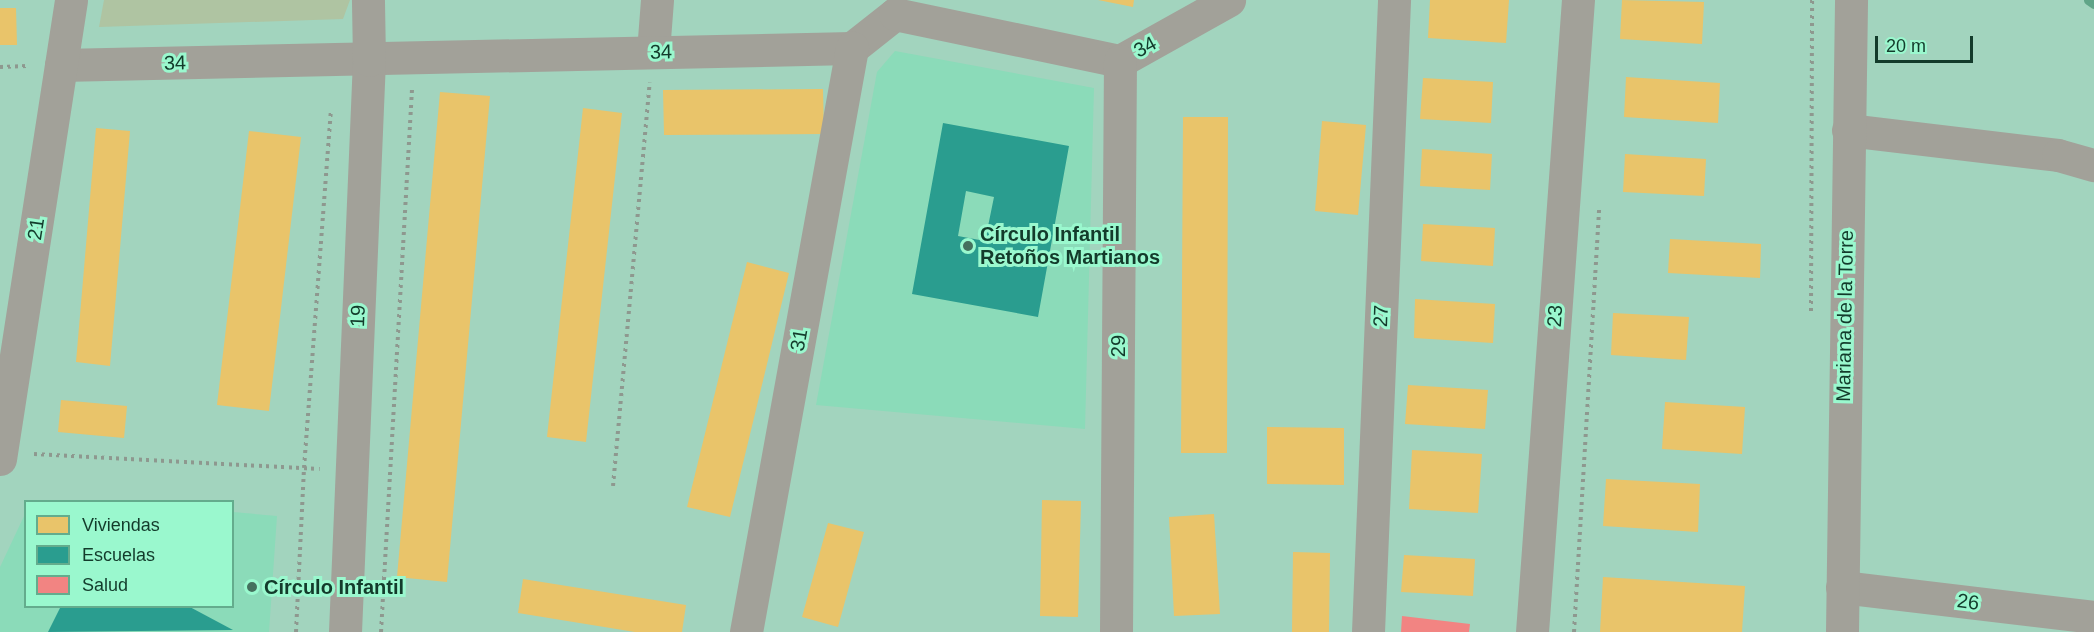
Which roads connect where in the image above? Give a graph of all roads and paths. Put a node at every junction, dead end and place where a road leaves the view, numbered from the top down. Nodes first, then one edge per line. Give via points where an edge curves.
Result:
1 (71, 0) edge
2 (368, 0) edge
3 (657, 0) edge
4 (1229, 0) edge
5 (1394, 0) edge
6 (1578, 0) edge
7 (1851, 0) edge
8 (852, 48) junction
9 (653, 52) junction
10 (414, 59) junction
11 (369, 60) junction
12 (335, 61) junction
13 (1120, 61) junction
14 (61, 65) junction
15 (1848, 130) junction
16 (2094, 165) edge
17 (1599, 203) dead end
18 (1, 456) edge
19 (304, 468) junction
20 (352, 470) junction
21 (613, 486) dead end
22 (1842, 587) junction
23 (2094, 617) edge
24 (296, 632) edge
25 (345, 632) edge
26 (381, 632) edge
27 (746, 632) edge
28 (1116, 632) edge
29 (1368, 632) edge
30 (1532, 632) edge
31 (1574, 632) edge
32 (1842, 632) edge

1 - 14 street, 21
2 - 11 street, 19
3 - 9 street
4 - 13 street, 34
5 - 29 street, 27
6 - 30 street, 23
7 - 15 street, Mariana de la Torre
8 - 9 street, 34
8 - 13 street, 34 via 895,14
8 - 27 street, 31
9 - 10 street, 34
9 - 21 path
10 - 11 street, 34
10 - 26 path
11 - 12 street, 34
11 - 20 street, 19
12 - 14 street, 34
12 - 19 path
13 - 28 street, 29
14 - 18 street, 21
15 - 16 street via 2058,155
15 - 22 street, Mariana de la Torre
17 - 31 path
18 - 19 path
19 - 20 path
19 - 24 path
20 - 25 street, 19
22 - 23 street, 26
22 - 32 street, Mariana de la Torre

